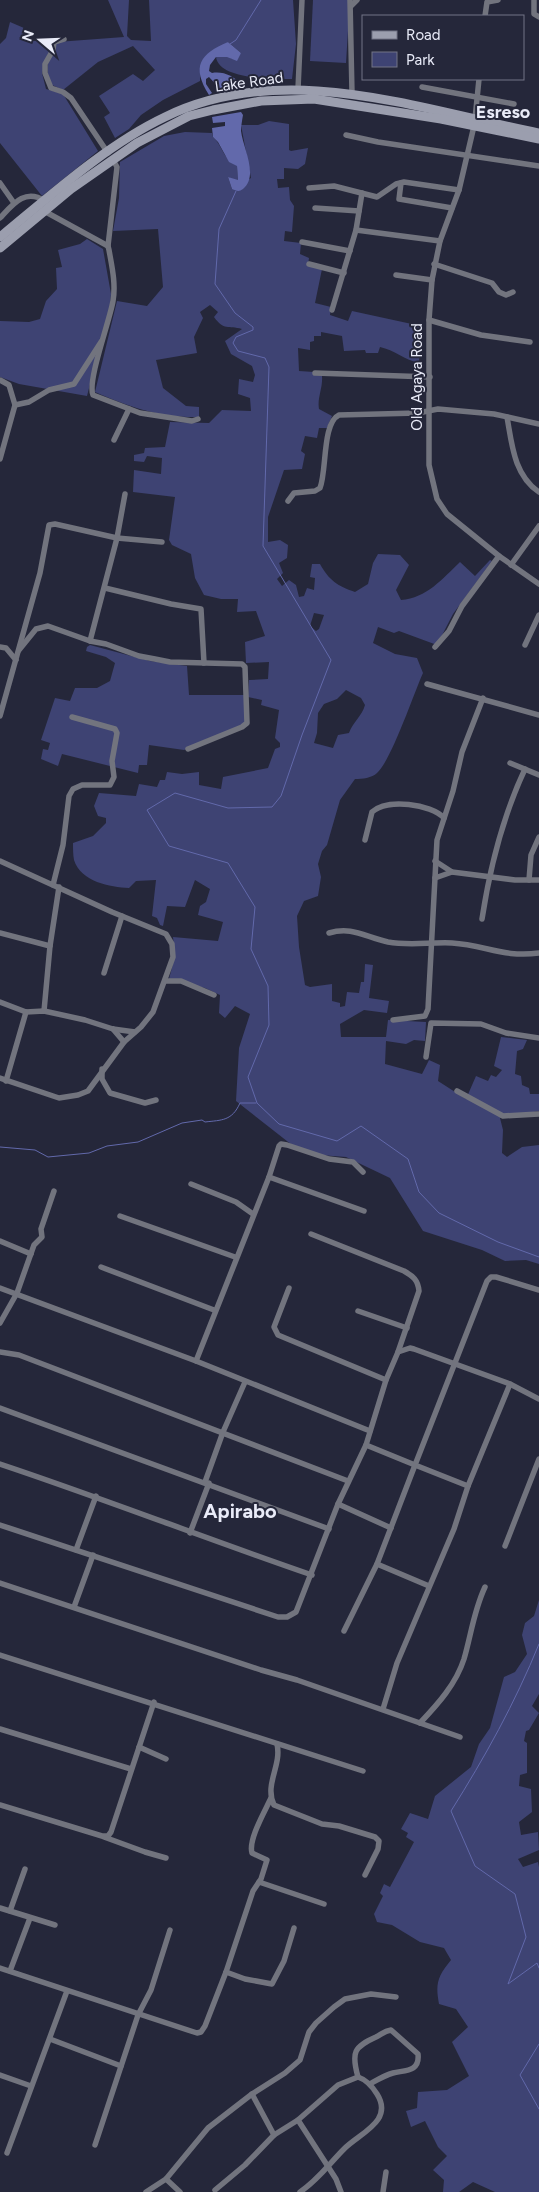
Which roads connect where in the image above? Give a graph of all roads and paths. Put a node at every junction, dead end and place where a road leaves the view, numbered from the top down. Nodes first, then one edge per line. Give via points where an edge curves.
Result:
1 (302, 0) edge
2 (357, 0) edge
3 (498, 0) edge
4 (534, 0) edge
5 (350, 3) edge
6 (485, 15) edge
7 (539, 17) edge
8 (64, 40) dead end
9 (479, 80) edge
10 (422, 87) dead end
11 (298, 89) junction
12 (352, 93) junction
13 (476, 96) junction
14 (241, 99) junction
15 (514, 104) dead end
16 (474, 122) junction
17 (539, 133) edge
18 (346, 135) dead end
19 (539, 139) edge
20 (110, 156) junction
21 (468, 156) junction
22 (539, 166) edge
23 (401, 182) junction
24 (0, 184) edge
25 (309, 188) dead end
26 (459, 190) junction
27 (362, 193) junction
28 (45, 200) junction
29 (14, 203) junction
30 (315, 208) dead end
31 (452, 208) junction
32 (359, 211) junction
33 (44, 212) junction
34 (0, 218) edge
35 (356, 230) junction
36 (1, 235) edge
37 (440, 241) junction
38 (302, 242) dead end
39 (108, 246) junction
40 (0, 248) edge
41 (350, 251) junction
42 (309, 264) dead end
43 (434, 264) junction
44 (344, 273) junction
45 (396, 275) dead end
46 (432, 280) junction
47 (513, 292) dead end
48 (332, 310) dead end
49 (429, 320) junction
50 (103, 341) junction
51 (530, 342) dead end
52 (315, 373) dead end
53 (430, 377) junction
54 (0, 380) edge
55 (15, 405) junction
56 (129, 409) junction
57 (429, 411) junction
58 (507, 417) junction
59 (198, 419) dead end
60 (539, 424) edge
61 (114, 440) dead end
62 (0, 460) edge
63 (539, 492) edge
64 (125, 494) dead end
65 (288, 501) dead end
66 (539, 526) edge
67 (118, 538) junction
68 (162, 542) dead end
69 (499, 556) junction
70 (510, 565) junction
71 (539, 584) edge
72 (105, 588) junction
73 (539, 616) edge
74 (90, 641) junction
75 (525, 645) dead end
76 (0, 647) edge
77 (435, 648) dead end
78 (19, 650) junction
79 (16, 660) junction
80 (204, 663) junction
81 (427, 684) dead end
82 (483, 698) junction
83 (539, 715) edge
84 (0, 716) edge
85 (72, 717) dead end
86 (188, 749) dead end
87 (510, 763) dead end
88 (525, 769) junction
89 (539, 775) edge
90 (444, 818) junction
91 (539, 837) edge
92 (365, 840) dead end
93 (0, 861) edge
94 (435, 861) junction
95 (452, 872) junction
96 (489, 876) junction
97 (435, 878) junction
98 (529, 880) junction
99 (539, 880) edge
100 (56, 886) junction
101 (122, 916) junction
102 (482, 919) dead end
103 (0, 933) edge
104 (329, 933) dead end
105 (431, 943) junction
106 (50, 946) junction
107 (539, 953) edge
108 (104, 973) dead end
109 (166, 981) junction
110 (214, 995) dead end
111 (0, 1002) edge
112 (44, 1011) junction
113 (26, 1012) junction
114 (425, 1016) junction
115 (393, 1020) dead end
116 (431, 1023) junction
117 (113, 1029) junction
118 (135, 1032) junction
119 (539, 1038) edge
120 (124, 1042) junction
121 (426, 1057) dead end
122 (102, 1069) junction
123 (3, 1080) edge
124 (456, 1092) dead end
125 (156, 1100) dead end
126 (539, 1114) edge
127 (363, 1172) dead end
128 (269, 1177) junction
129 (191, 1184) dead end
130 (54, 1191) dead end
131 (364, 1211) dead end
132 (253, 1214) junction
133 (120, 1216) dead end
134 (311, 1234) dead end
135 (0, 1241) edge
136 (31, 1254) junction
137 (235, 1257) junction
138 (101, 1267) dead end
139 (0, 1288) edge
140 (289, 1288) dead end
141 (539, 1290) edge
142 (17, 1293) junction
143 (214, 1310) junction
144 (358, 1311) dead end
145 (0, 1323) edge
146 (407, 1328) junction
147 (0, 1352) edge
148 (398, 1352) junction
149 (196, 1361) junction
150 (456, 1364) junction
151 (386, 1380) junction
152 (245, 1382) junction
153 (510, 1384) junction
154 (539, 1399) edge
155 (0, 1408) edge
156 (370, 1431) junction
157 (223, 1432) junction
158 (366, 1445) junction
159 (539, 1459) edge
160 (0, 1464) edge
161 (415, 1465) junction
162 (348, 1481) junction
163 (207, 1483) junction
164 (468, 1486) junction
165 (96, 1496) junction
166 (338, 1504) junction
167 (0, 1525) edge
168 (391, 1528) junction
169 (329, 1529) junction
170 (190, 1533) junction
171 (505, 1546) dead end
172 (76, 1550) junction
173 (92, 1555) junction
174 (377, 1564) junction
175 (312, 1575) junction
176 (0, 1583) edge
177 (428, 1586) junction
178 (485, 1587) dead end
179 (74, 1606) junction
180 (344, 1632) dead end
181 (0, 1654) edge
182 (154, 1702) junction
183 (383, 1709) junction
184 (420, 1723) junction
185 (0, 1729) edge
186 (460, 1737) dead end
187 (277, 1744) junction
188 (139, 1747) junction
189 (166, 1759) dead end
190 (131, 1769) junction
191 (363, 1771) dead end
192 (271, 1798) junction
193 (0, 1805) edge
194 (102, 1836) junction
195 (166, 1858) dead end
196 (25, 1869) dead end
197 (365, 1875) dead end
198 (259, 1882) junction
199 (324, 1904) dead end
200 (0, 1908) edge
201 (10, 1911) junction
202 (30, 1918) junction
203 (54, 1925) dead end
204 (294, 1928) dead end
205 (170, 1930) dead end
206 (0, 1968) edge
207 (10, 1972) junction
208 (226, 1972) junction
209 (67, 1991) junction
210 (396, 1998) dead end
211 (138, 2015) junction
212 (50, 2039) junction
213 (121, 2066) junction
214 (0, 2075) edge
215 (358, 2077) junction
216 (370, 2084) junction
217 (31, 2086) junction
218 (252, 2094) junction
219 (298, 2120) junction
220 (274, 2135) junction
221 (95, 2145) dead end
222 (7, 2153) dead end
223 (329, 2168) junction
224 (386, 2172) dead end
225 (166, 2179) junction
226 (215, 2190) dead end
227 (146, 2192) edge
228 (180, 2192) edge
229 (300, 2192) edge
230 (341, 2192) edge
231 (383, 2192) edge

1 - 11 street
2 - 5 street
3 - 6 street via 487,2
4 - 7 street via 534,14
5 - 12 street
8 - 20 street via 54,42 54,50 45,64 48,81 52,88 70,98
9 - 13 street, Old Agaya Road
10 - 13 street
11 - 12 main road, Lake Road
11 - 14 main road, Lake Road
12 - 16 main road, Lake Road
13 - 15 street
13 - 16 street, Old Agaya Road
14 - 16 main road, Lake Road via 346,103
14 - 20 main road, Lake Road via 164,117
16 - 17 main road, Lake Road
16 - 19 main road, Lake Road
16 - 21 street, Old Agaya Road
18 - 21 street
20 - 28 main road, Lake Road
20 - 33 main road, Lake Road
20 - 39 street via 117,167
21 - 22 street
21 - 26 street, Old Agaya Road
23 - 26 street
23 - 27 street via 377,197
23 - 31 street via 400,200
24 - 29 street
25 - 27 street via 334,186
26 - 31 street, Old Agaya Road
27 - 32 street
28 - 29 street via 30,195
28 - 36 main road, Lake Road
29 - 34 street
30 - 32 street
31 - 37 street, Old Agaya Road
32 - 35 street
33 - 39 street
33 - 40 main road, Lake Road
35 - 37 street
35 - 41 street
37 - 43 street, Old Agaya Road
38 - 41 street
39 - 50 street via 115,284
41 - 44 street
42 - 44 street
43 - 46 street, Old Agaya Road
43 - 47 street via 492,283 502,294
44 - 48 street
45 - 46 street
46 - 49 street, Old Agaya Road
49 - 51 street via 481,335
49 - 53 street, Old Agaya Road
50 - 55 street via 74,384
50 - 56 street via 94,372 92,394
52 - 53 street
53 - 57 street, Old Agaya Road
54 - 55 street via 9,385
55 - 62 street
56 - 59 street via 180,420
56 - 61 street
57 - 58 street via 478,412
57 - 65 street via 335,417 329,428 320,488 294,492
57 - 69 street, Old Agaya Road via 429,464 437,499 447,514
58 - 60 street
58 - 63 street via 520,472 528,485
64 - 67 street
66 - 70 street
67 - 68 street
67 - 72 street
67 - 78 street via 48,525 40,573
69 - 70 street, Old Agaya Road
69 - 77 street
70 - 71 street, Old Agaya Road
72 - 74 street
72 - 80 street via 201,609
73 - 75 street
74 - 78 street via 42,626
74 - 80 street via 170,662
76 - 79 street via 6,648
78 - 79 street
79 - 84 street
80 - 86 street via 242,664 248,718 242,727
81 - 82 street
82 - 83 street
82 - 90 street via 462,752
85 - 100 street via 115,729 114,777 110,786 82,785 73,789 69,796
87 - 88 street
88 - 89 street
88 - 96 street via 496,844
90 - 92 street via 432,810 384,804 372,812
90 - 94 street
91 - 98 street via 531,855
93 - 100 street
94 - 95 street
94 - 97 street
95 - 96 street
95 - 97 street
96 - 98 street
96 - 102 street
97 - 105 street
98 - 99 street
100 - 101 street
100 - 106 street
101 - 108 street
101 - 109 street via 166,934 172,944 173,957
103 - 106 street
104 - 105 street via 344,929 386,942 405,945
105 - 107 street via 463,944 513,955
105 - 114 street via 429,999
106 - 112 street
109 - 110 street via 181,981
109 - 118 street via 153,1012
111 - 113 street
112 - 113 street
112 - 117 street
113 - 123 street
114 - 115 street
114 - 116 street
116 - 119 street via 480,1024 506,1033
116 - 121 street
117 - 118 street
117 - 120 street
118 - 120 street
120 - 122 street
122 - 123 street via 88,1091 59,1098
122 - 125 street via 102,1079 110,1093 145,1103
124 - 126 street via 503,1116
127 - 128 street via 353,1162 329,1159 283,1144 279,1146
128 - 131 street
128 - 132 street
129 - 132 street via 236,1202
130 - 136 street via 42,1236
132 - 137 street
133 - 137 street
134 - 146 street via 413,1276 419,1291
135 - 136 street
136 - 142 street
137 - 143 street
138 - 143 street
139 - 142 street
140 - 151 street via 274,1327 278,1335
141 - 150 street via 491,1277
142 - 145 street
142 - 149 street
143 - 149 street
144 - 146 street
146 - 148 street
147 - 157 street via 19,1355
148 - 150 street via 410,1348
148 - 151 street
149 - 152 street
150 - 153 street
150 - 161 street
151 - 156 street
152 - 156 street
152 - 157 street
153 - 154 street
153 - 164 street
155 - 163 street
156 - 158 street
157 - 162 street
157 - 163 street
158 - 161 street
158 - 162 street
159 - 171 street
160 - 165 street
161 - 164 street
161 - 168 street
162 - 166 street
163 - 169 street
163 - 170 street
164 - 177 street via 454,1529
165 - 170 street
165 - 172 street
166 - 168 street
166 - 169 street
167 - 172 street
168 - 174 street
169 - 175 street
170 - 175 street
172 - 173 street
173 - 175 street via 278,1618 298,1610
173 - 179 street
174 - 177 street
174 - 180 street
176 - 179 street
177 - 183 street
178 - 184 street via 478,1602 464,1660 452,1685
179 - 183 street
181 - 182 street
182 - 187 street
182 - 188 street
183 - 184 street
184 - 186 street
185 - 190 street
187 - 191 street
187 - 192 street via 280,1754 269,1791
188 - 189 street
188 - 190 street
190 - 194 street via 111,1832
192 - 197 street via 274,1805 322,1824 375,1837 379,1841 378,1850
192 - 198 street via 250,1850 267,1858
193 - 194 street
194 - 195 street
196 - 201 street
198 - 199 street
198 - 208 street via 253,1891
200 - 201 street
201 - 202 street
202 - 203 street
202 - 207 street
204 - 208 street via 272,1984
205 - 211 street via 151,1990
206 - 207 street
207 - 209 street
208 - 211 street via 202,2032
209 - 211 street
209 - 212 street
210 - 218 street via 377,1993 345,2000 334,2007 309,2032 300,2060
211 - 213 street
212 - 213 street
212 - 217 street
213 - 221 street
214 - 217 street
215 - 216 street
215 - 216 street via 353,2061 356,2050 366,2040 391,2030 418,2054 417,2065
215 - 219 street via 338,2085
216 - 223 street via 383,2107 382,2114 344,2149
217 - 222 street
218 - 220 street
218 - 225 street via 208,2128
219 - 220 street
219 - 223 street
220 - 226 street
223 - 229 street
223 - 230 street
224 - 231 street
225 - 227 street
225 - 228 street

